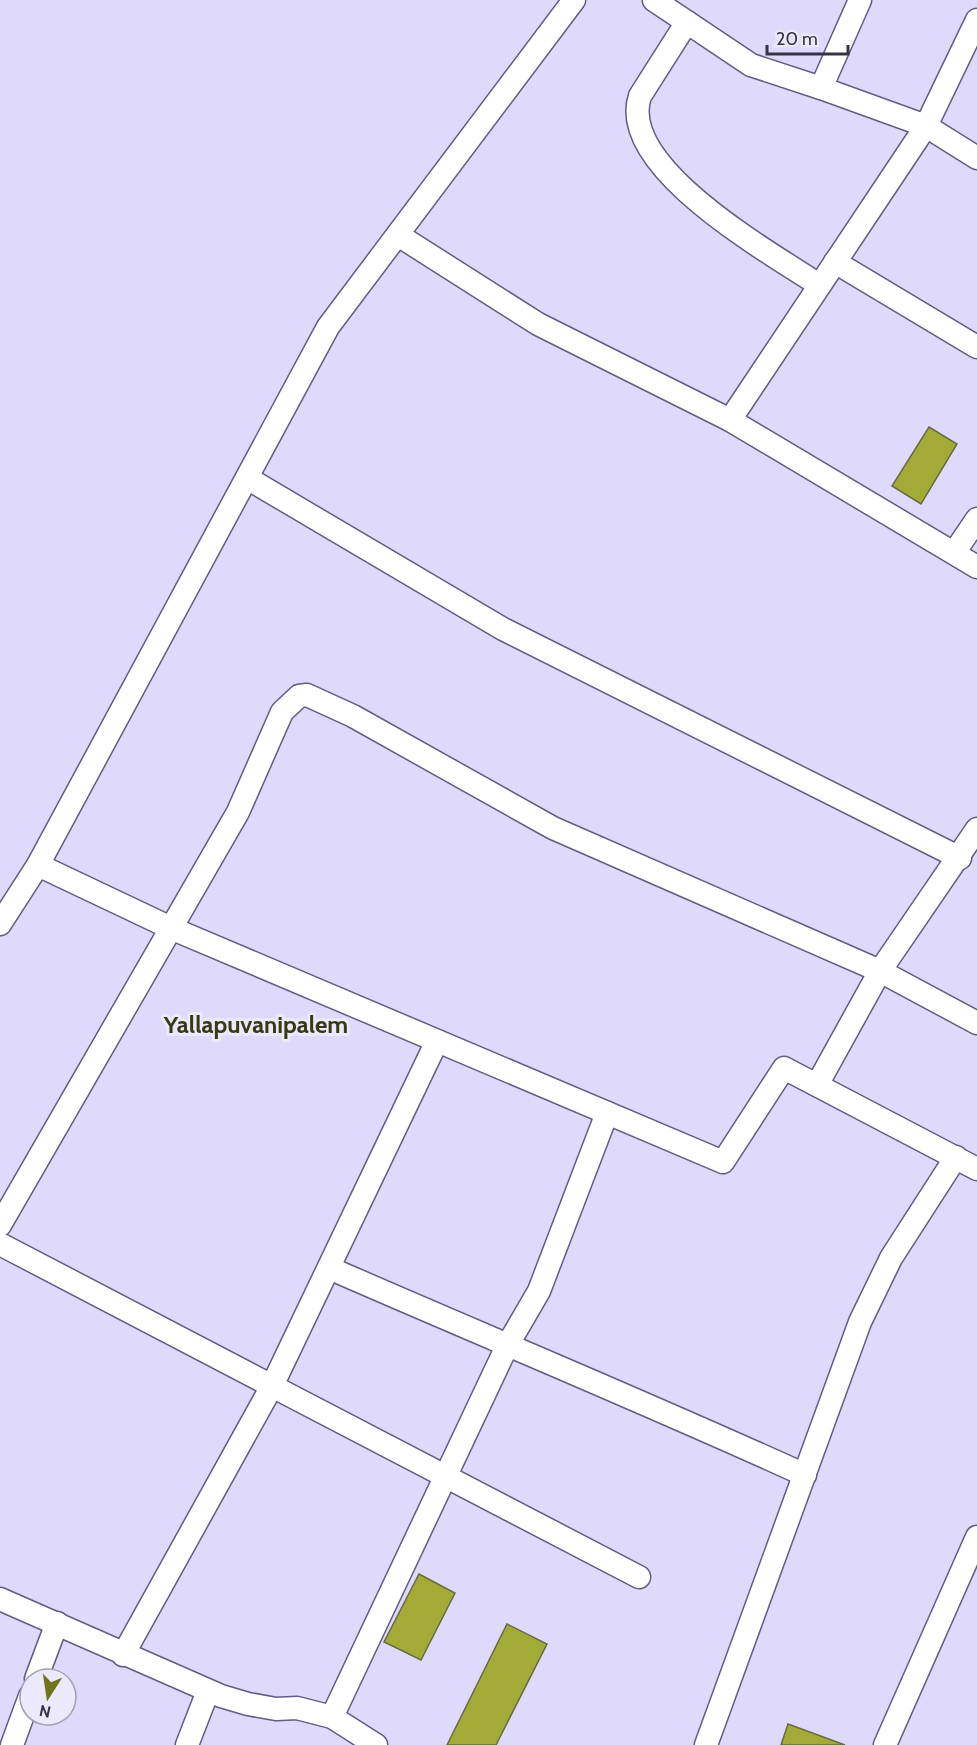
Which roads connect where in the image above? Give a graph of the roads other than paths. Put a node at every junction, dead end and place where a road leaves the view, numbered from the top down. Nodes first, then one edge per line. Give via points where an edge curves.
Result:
1 (574, 0) edge
2 (654, 0) edge
3 (860, 0) edge
4 (687, 22) junction
5 (975, 32) edge
6 (822, 88) junction
7 (926, 126) junction
8 (977, 158) edge
9 (398, 235) junction
10 (835, 262) junction
11 (819, 285) junction
12 (977, 347) edge
13 (729, 420) junction
14 (246, 477) junction
15 (977, 519) edge
16 (954, 553) junction
17 (977, 567) edge
18 (977, 829) edge
19 (960, 858) junction
20 (38, 866) junction
21 (0, 924) edge
22 (173, 929) junction
23 (880, 971) junction
24 (977, 1023) edge
25 (437, 1041) junction
26 (817, 1085) junction
27 (607, 1113) junction
28 (956, 1157) junction
29 (977, 1168) edge
30 (0, 1225) edge
31 (0, 1244) edge
32 (329, 1268) junction
33 (507, 1346) junction
34 (272, 1386) junction
35 (446, 1474) junction
36 (805, 1474) junction
37 (974, 1552) edge
38 (639, 1577) dead end
39 (0, 1599) edge
40 (57, 1623) junction
41 (123, 1655) junction
42 (40, 1667) edge
43 (208, 1691) junction
44 (332, 1717) junction
45 (19, 1727) edge
46 (12, 1745) edge
47 (187, 1745) edge
48 (376, 1745) edge
49 (706, 1745) edge
50 (885, 1745) edge

1 - 9 street
2 - 4 street
3 - 6 street
4 - 6 street via 751,65
4 - 11 street via 637,106 637,118 651,151 704,209
5 - 7 street
6 - 7 street
7 - 8 street
7 - 10 street
9 - 13 street via 538,324
9 - 14 street via 328,327
10 - 11 street
10 - 12 street
11 - 13 street
13 - 16 street
14 - 19 street via 503,629
14 - 20 street
15 - 16 street
16 - 17 street
18 - 19 street
19 - 23 street
20 - 21 street
20 - 22 street
22 - 23 street via 238,812 282,712 299,696 307,695 353,716 554,828
22 - 25 street
22 - 30 street
23 - 24 street
23 - 26 street
25 - 27 street
25 - 32 street
26 - 27 street via 784,1068 723,1162
26 - 28 street
27 - 33 street via 539,1292
28 - 29 street
28 - 36 street via 891,1258 860,1322
31 - 34 street
32 - 33 street
32 - 34 street
33 - 35 street
33 - 36 street
34 - 35 street
34 - 41 street
35 - 38 street
35 - 44 street
36 - 49 street
37 - 50 street
39 - 40 street
40 - 41 street
40 - 42 street
41 - 43 street
43 - 44 street via 248,1704 297,1708
43 - 47 street
44 - 48 street
45 - 46 street

